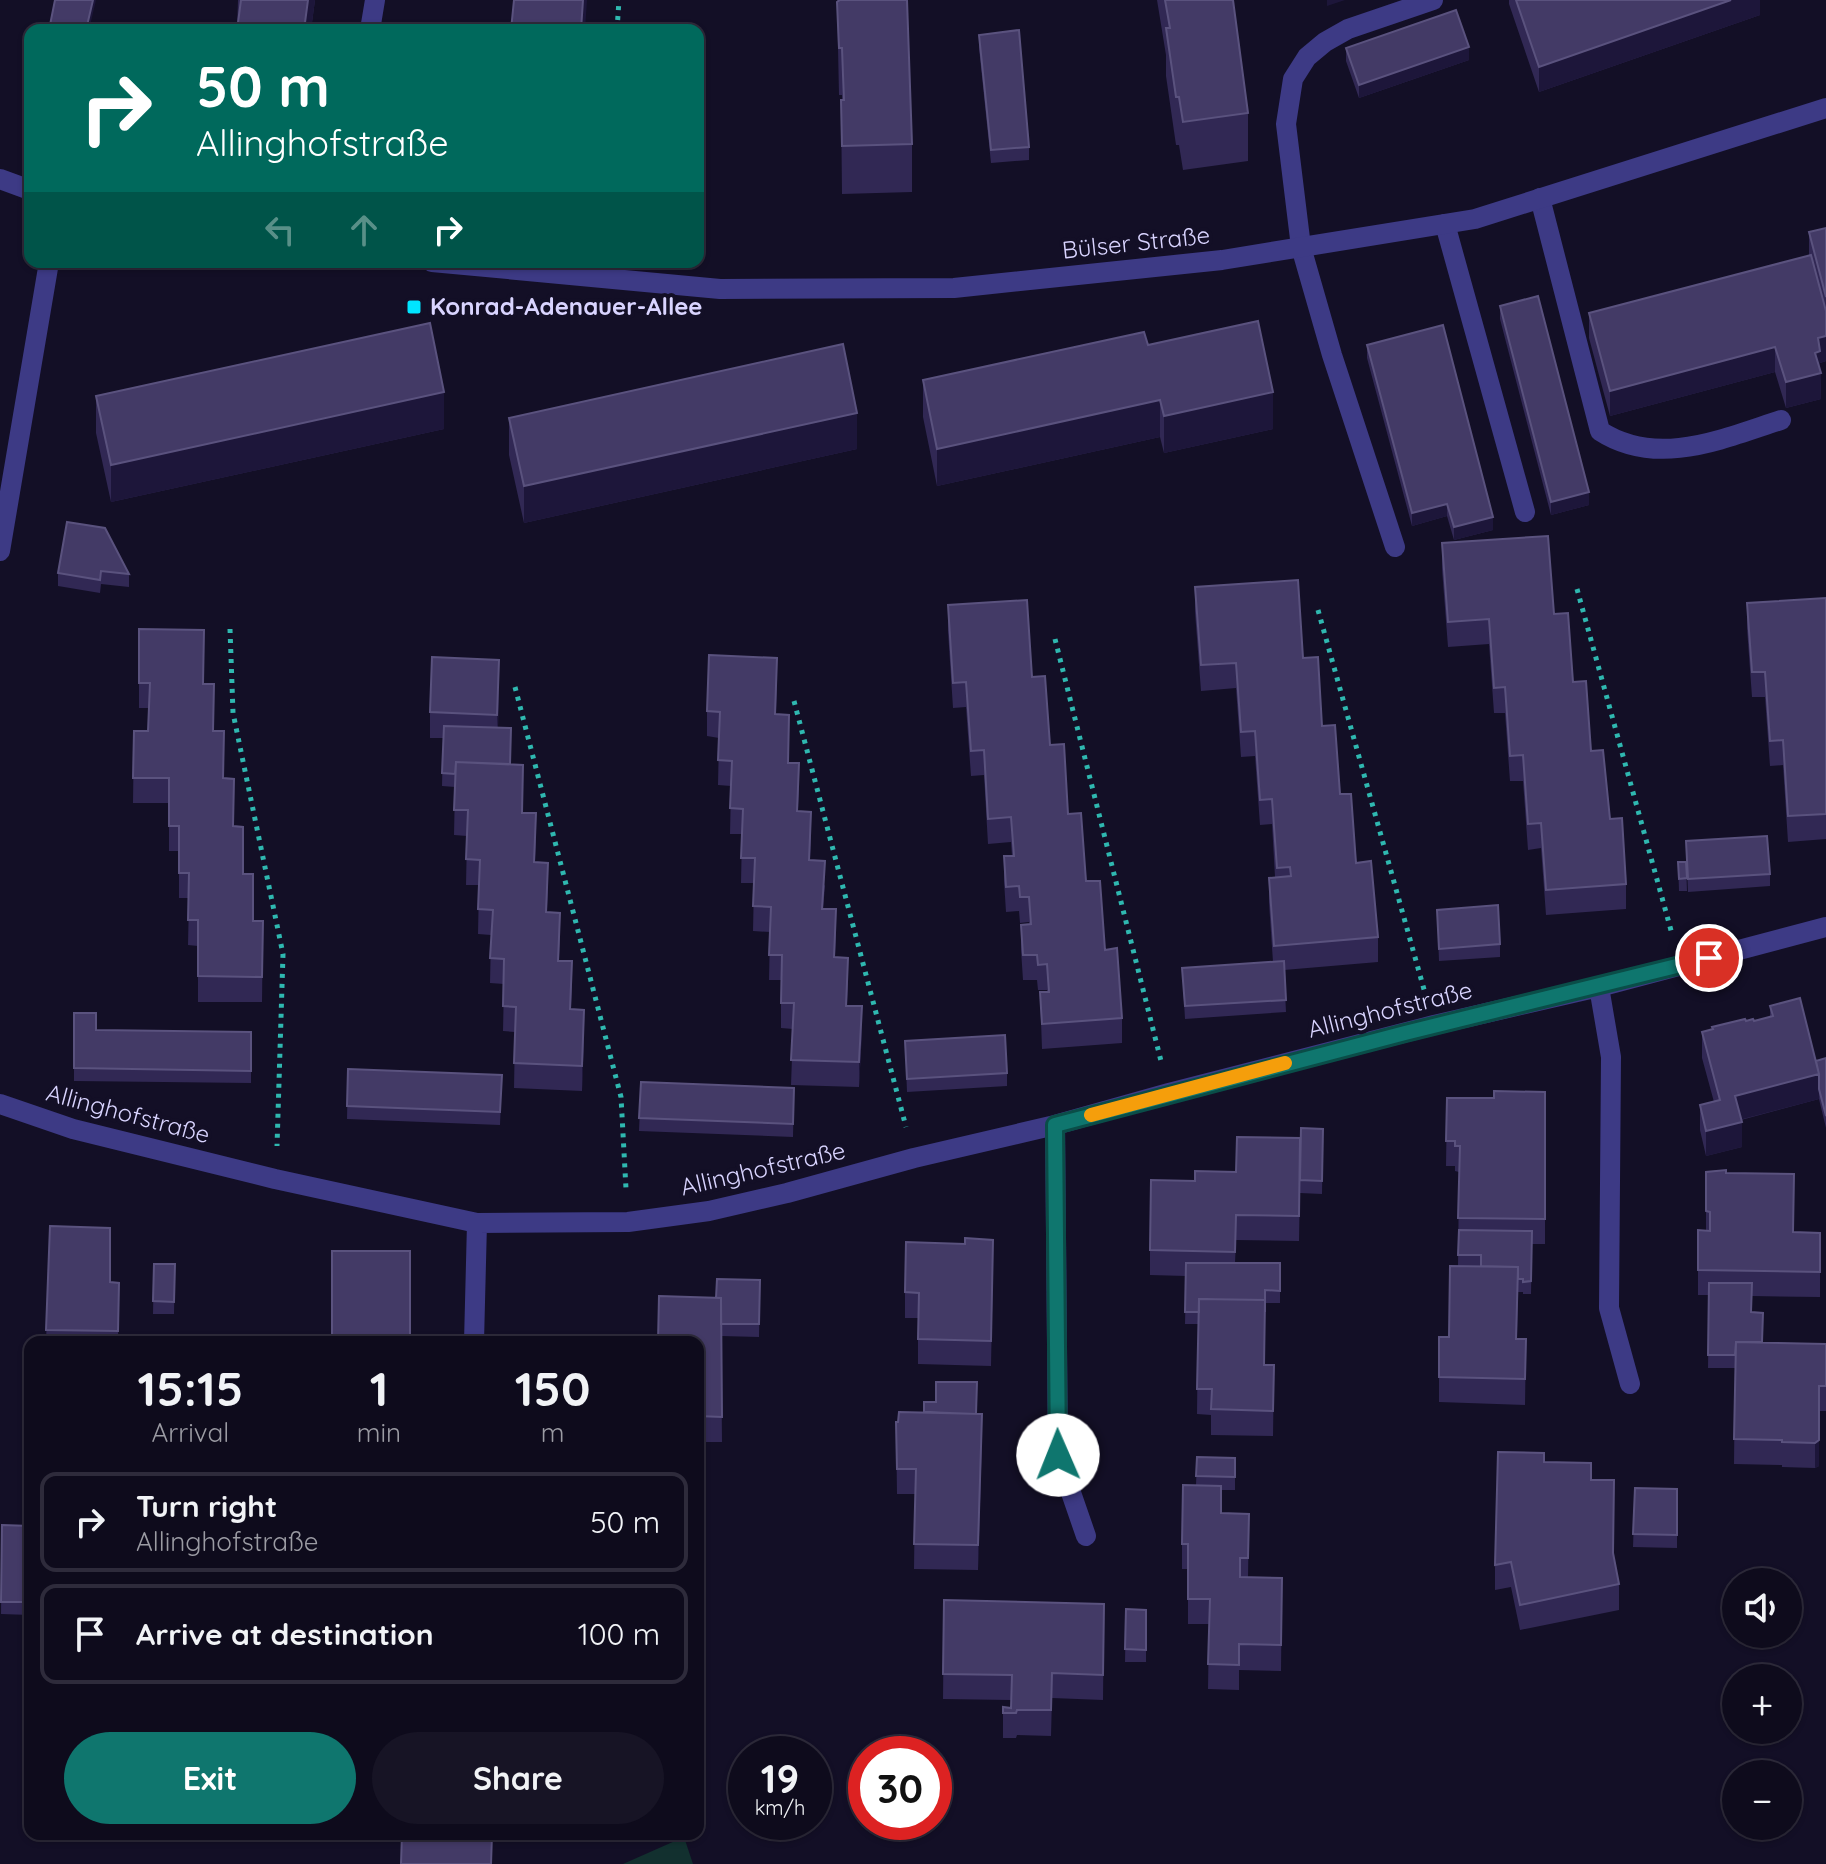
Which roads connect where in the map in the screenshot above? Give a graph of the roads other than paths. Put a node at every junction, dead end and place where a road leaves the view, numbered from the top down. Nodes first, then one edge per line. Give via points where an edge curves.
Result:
1 (375, 0) edge
2 (1433, 0) edge
3 (371, 24) edge
4 (1826, 108) edge
5 (0, 179) edge
6 (24, 188) edge
7 (1540, 198) junction
8 (1445, 224) junction
9 (1301, 247) junction
10 (48, 268) edge
11 (496, 268) edge
12 (1781, 420) dead end
13 (1525, 512) dead end
14 (1395, 547) dead end
15 (0, 551) edge
16 (1826, 927) edge
17 (1599, 987) junction
18 (0, 1104) edge
19 (1055, 1125) junction
20 (477, 1223) junction
21 (474, 1336) edge
22 (1630, 1384) dead end
23 (1086, 1536) dead end

1 - 3 street
2 - 9 street via 1348,29 1307,57 1293,79 1286,124
4 - 7 street, Bülser Straße
5 - 6 street
7 - 8 street, Bülser Straße
7 - 12 street via 1600,431 1619,443 1658,450 1706,444
8 - 9 street, Bülser Straße
8 - 13 street
9 - 11 street, Bülser Straße via 954,288 720,289
9 - 14 street
10 - 15 street
16 - 17 street, Allinghofstraße
17 - 19 street, Allinghofstraße
17 - 22 street via 1611,1057 1609,1308
18 - 20 street, Allinghofstraße via 73,1129
19 - 20 street, Allinghofstraße via 709,1211 628,1222
19 - 23 street via 1058,1455
20 - 21 street

